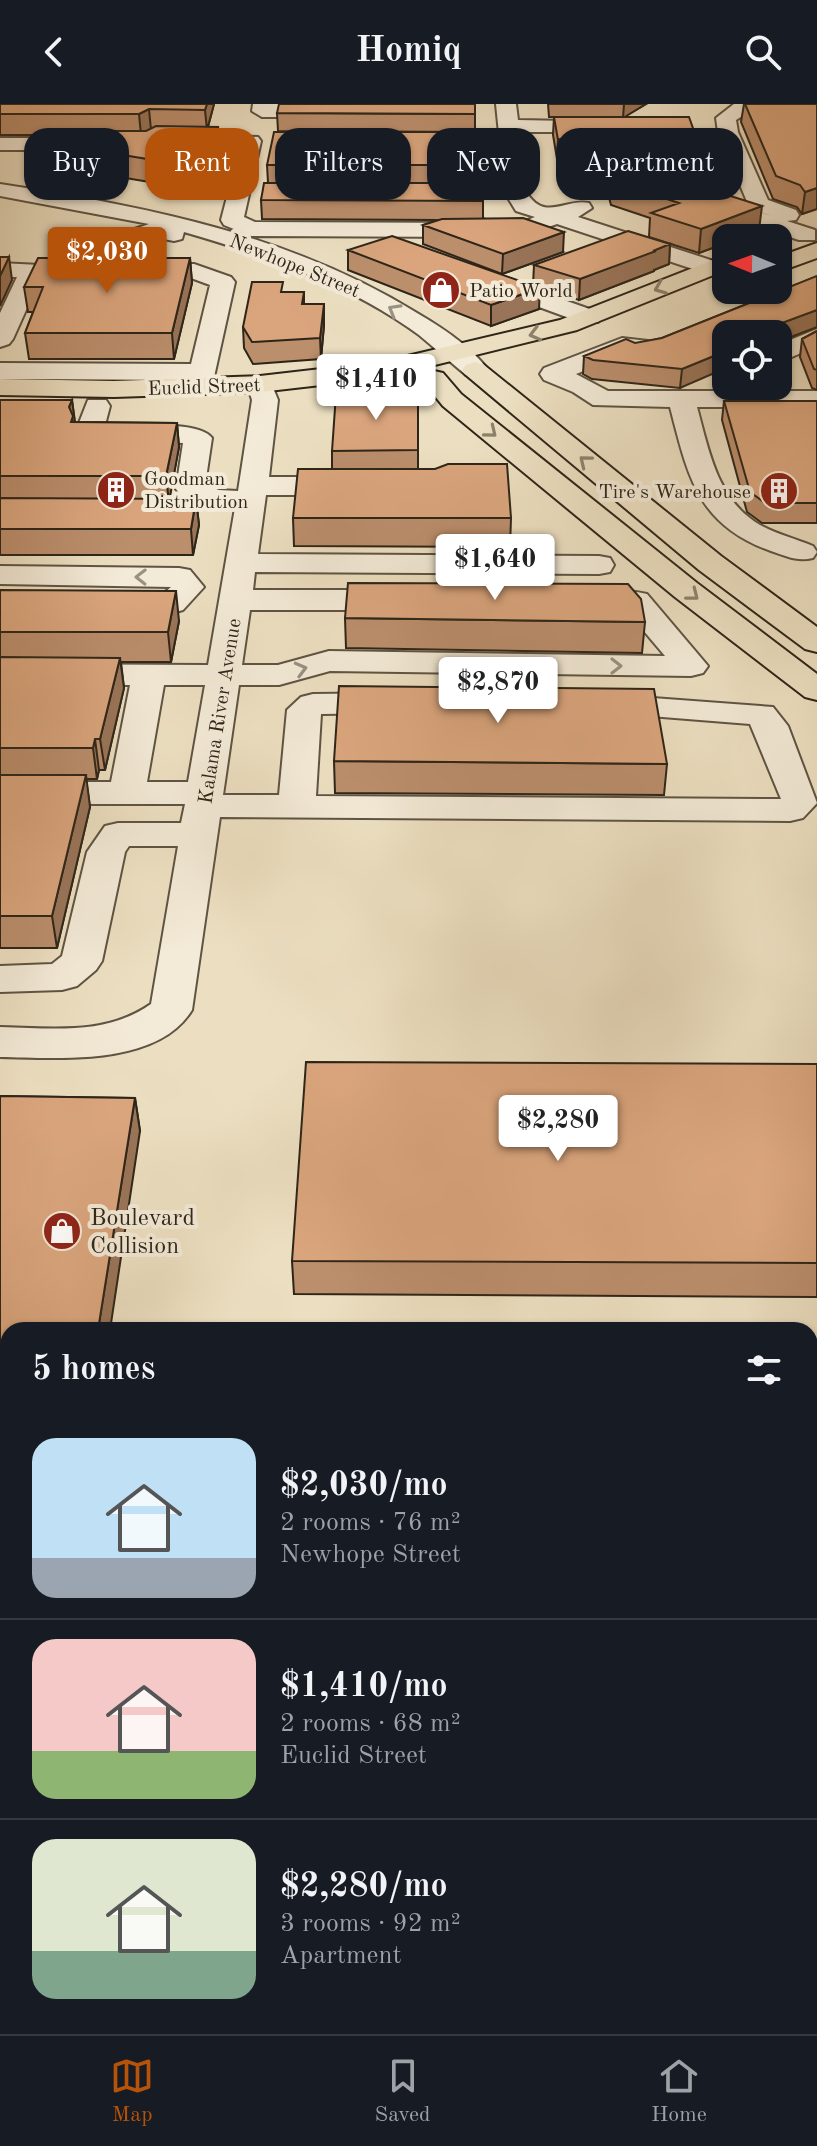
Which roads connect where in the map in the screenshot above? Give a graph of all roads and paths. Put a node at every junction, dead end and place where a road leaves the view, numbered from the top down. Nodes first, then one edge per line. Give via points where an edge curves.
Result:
1 (263, 104) edge
2 (752, 104) edge
3 (340, 106) edge
4 (365, 107) edge
5 (629, 126) edge
6 (540, 132) edge
7 (0, 144) edge
8 (24, 144) joint
9 (7, 175) edge
10 (0, 190) edge
11 (135, 192) dead end
12 (266, 193) edge
13 (259, 194) edge
14 (222, 200) edge
15 (231, 200) edge
16 (517, 200) edge
17 (566, 200) edge
18 (605, 200) edge
19 (707, 200) edge
20 (0, 203) edge
21 (380, 206) edge
22 (37, 208) junction
23 (555, 217) junction
24 (171, 222) junction
25 (809, 228) edge
26 (353, 229) junction
27 (379, 229) junction
28 (142, 233) junction
29 (625, 240) junction
30 (792, 248) edge
31 (598, 250) edge
32 (412, 251) edge
33 (659, 251) junction
34 (281, 257) junction
35 (456, 268) edge
36 (712, 269) edge
37 (0, 270) edge
38 (32, 270) junction
39 (237, 270) dead end
40 (104, 271) junction
41 (528, 275) dead end
42 (712, 275) edge
43 (213, 277) junction
44 (712, 277) edge
45 (817, 278) edge
46 (501, 285) junction
47 (792, 289) edge
48 (792, 300) edge
49 (817, 305) edge
50 (589, 317) junction
51 (371, 323) dead end
52 (817, 337) edge
53 (0, 339) edge
54 (394, 339) dead end
55 (663, 343) edge
56 (792, 349) edge
57 (466, 362) junction
58 (0, 371) edge
59 (427, 371) junction
60 (200, 379) junction
61 (712, 383) edge
62 (0, 387) edge
63 (262, 392) junction
64 (694, 399) junction
65 (812, 399) edge
66 (97, 406) junction
67 (0, 407) edge
68 (817, 427) edge
69 (388, 486) edge
70 (251, 500) junction
71 (171, 514) edge
72 (802, 552) dead end
73 (599, 565) dead end
74 (0, 575) edge
75 (238, 584) junction
76 (188, 587) junction
77 (436, 601) edge
78 (559, 601) edge
79 (0, 603) edge
80 (817, 642) edge
81 (0, 674) edge
82 (149, 675) junction
83 (224, 675) junction
84 (817, 690) edge
85 (439, 703) edge
86 (563, 704) edge
87 (127, 792) junction
88 (0, 793) edge
89 (297, 807) junction
90 (203, 811) junction
91 (0, 979) edge
92 (0, 1042) edge

1 - 3 street via 262,111 340,111
2 - 25 street via 726,118 759,204
3 - 4 street
5 - 6 street
7 - 8 street
8 - 9 street
9 - 11 street
10 - 24 street, Newhope Street
12 - 13 street
14 - 24 street
15 - 26 street via 232,220 251,229
16 - 23 street
17 - 23 street
18 - 33 street via 688,241
19 - 25 street
20 - 22 street, Newhope Street
21 - 27 street
22 - 24 street via 74,209 144,224
22 - 28 street, Newhope Street
23 - 27 street via 528,227
23 - 29 street
24 - 34 street, Newhope Street
25 - 30 main road
26 - 27 street
26 - 32 street
28 - 34 street via 163,230 242,254
28 - 40 street via 114,244
28 - 51 street, Newhope Street via 327,297
29 - 31 street
29 - 33 street
33 - 36 street
57 -> 34 street, Newhope Street via 372,297
35 - 46 street
37 - 38 street
38 - 40 street
38 - 53 street
39 - 43 street
40 - 43 street via 194,271
41 - 46 street
42 -> 50 main road, Euclid Street
43 - 60 street via 223,282
44 - 57 main road, Euclid Street via 567,345
45 - 47 street
46 - 50 street
48 - 49 street
50 -> 57 main road, Euclid Street
52 - 56 street
54 - 59 street
55 - 64 street via 650,348 622,346 553,374 602,399
57 - 59 main road, Euclid Street
80 -> 57 main road via 710,563
58 - 60 street
59 - 63 main road, Euclid Street
59 -> 84 main road via 452,400
60 - 62 main road, Euclid Street via 114,389
60 - 63 main road, Euclid Street
61 - 64 street
63 - 66 main road, Euclid Street
63 - 70 street, Kalama River Avenue
64 - 65 street
64 - 72 street via 707,491 748,531
65 - 68 street
66 - 67 main road, Euclid Street
66 - 70 street via 89,433 198,438 190,489 215,499
69 - 70 street
70 - 71 street
70 - 75 street, Kalama River Avenue
73 - 75 street
76 -> 74 street via 179,577
75 - 76 street
75 - 77 street
75 - 83 street, Kalama River Avenue
76 - 79 street via 172,603
83 -> 78 street via 279,675 329,661 691,666 636,601
81 - 82 street
82 - 83 street
82 - 87 street
83 - 90 street, Kalama River Avenue
85 - 89 street via 330,703 304,710
86 - 89 street via 761,714 800,801 790,810
87 - 88 street
87 - 90 street
89 - 90 street
90 - 91 street via 118,834 106,852 81,961 62,977
90 - 92 street, Kalama River Avenue via 171,1010 150,1028 120,1040

